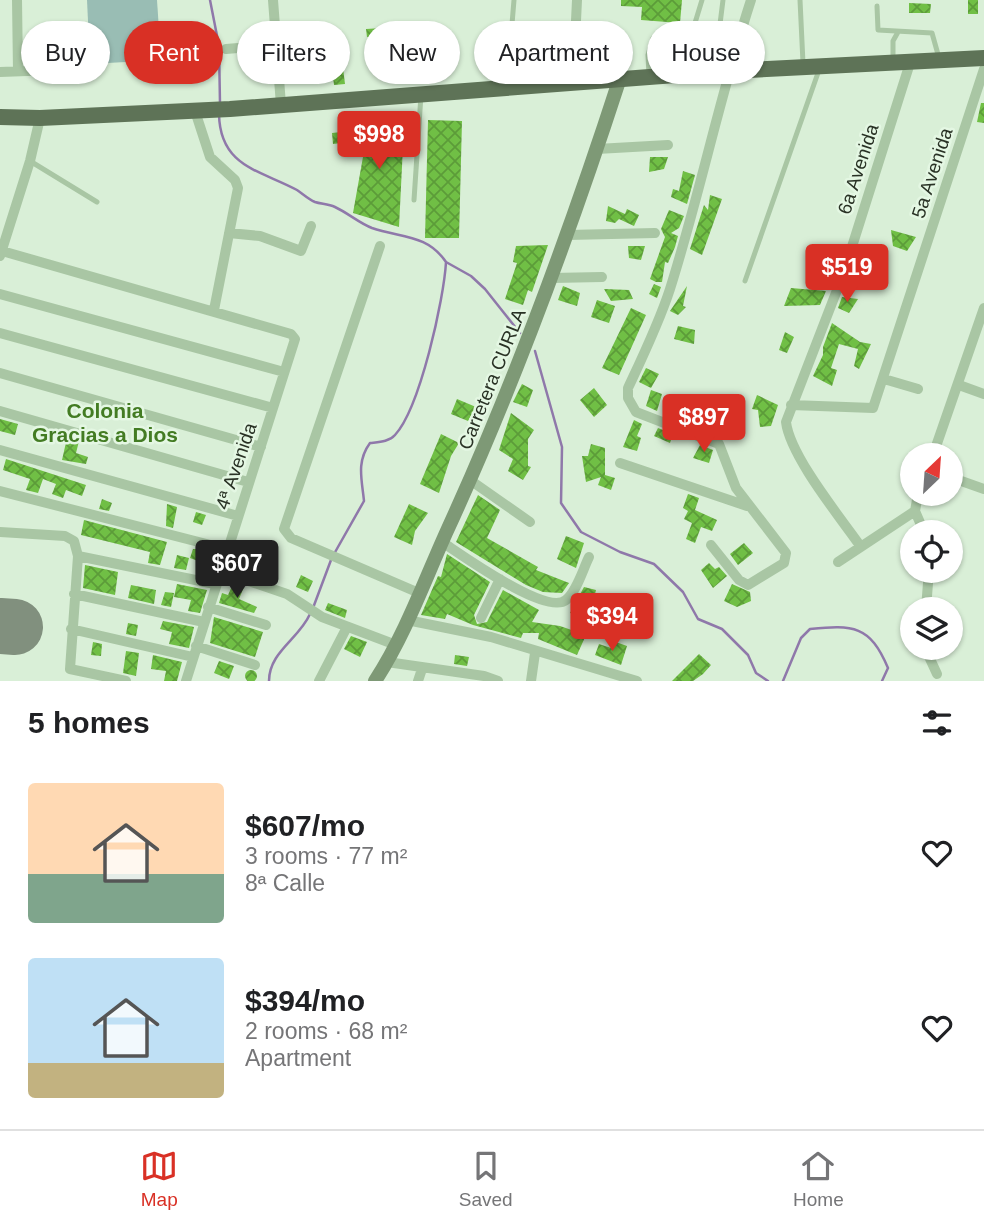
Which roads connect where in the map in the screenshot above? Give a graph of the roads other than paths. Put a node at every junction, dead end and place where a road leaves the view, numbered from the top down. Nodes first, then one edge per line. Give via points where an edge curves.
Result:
1 (17, 0) edge
2 (273, 0) edge
3 (513, 0) edge
4 (577, 0) edge
5 (702, 0) edge
6 (723, 0) edge
7 (751, 0) edge
8 (800, 0) edge
9 (877, 6) dead end
10 (273, 21) edge
11 (576, 21) edge
12 (696, 21) edge
13 (719, 21) edge
14 (744, 21) edge
15 (898, 32) junction
16 (237, 48) edge
17 (226, 49) dead end
18 (984, 58) edge
19 (939, 61) junction
20 (893, 63) junction
21 (911, 63) junction
22 (812, 67) junction
23 (765, 69) edge
24 (984, 69) edge
25 (18, 71) junction
26 (21, 71) edge
27 (0, 72) edge
28 (279, 84) edge
29 (560, 84) edge
30 (618, 84) edge
31 (724, 84) edge
32 (507, 88) junction
33 (421, 95) junction
34 (281, 105) junction
35 (203, 110) junction
36 (0, 117) edge
37 (40, 118) junction
38 (668, 145) dead end
39 (597, 149) junction
40 (30, 162) junction
41 (414, 200) dead end
42 (97, 202) dead end
43 (311, 226) dead end
44 (229, 233) junction
45 (655, 233) dead end
46 (568, 235) junction
47 (380, 246) dead end
48 (1, 254) edge
49 (602, 277) dead end
50 (552, 278) junction
51 (745, 281) dead end
52 (0, 294) edge
53 (984, 308) edge
54 (214, 310) junction
55 (0, 333) edge
56 (284, 372) junction
57 (0, 373) edge
58 (884, 379) junction
59 (958, 385) junction
60 (918, 389) dead end
61 (984, 394) edge
62 (791, 405) junction
63 (273, 408) junction
64 (0, 411) edge
65 (937, 443) edge
66 (261, 447) junction
67 (0, 450) edge
68 (620, 463) dead end
69 (470, 480) junction
70 (248, 482) junction
71 (963, 482) edge
72 (984, 489) edge
73 (0, 491) edge
74 (748, 506) junction
75 (916, 506) edge
76 (915, 511) junction
77 (237, 516) junction
78 (919, 520) edge
79 (530, 522) dead end
80 (0, 532) edge
81 (442, 542) junction
82 (711, 545) dead end
83 (861, 547) junction
84 (226, 549) junction
85 (78, 556) junction
86 (589, 556) dead end
87 (838, 562) dead end
88 (219, 571) junction
89 (500, 579) junction
90 (215, 584) junction
91 (419, 593) junction
92 (74, 594) junction
93 (208, 607) junction
94 (481, 618) dead end
95 (407, 620) junction
96 (204, 622) junction
97 (266, 625) dead end
98 (347, 627) junction
99 (71, 629) junction
100 (396, 645) junction
101 (197, 646) junction
102 (535, 653) junction
103 (193, 657) junction
104 (931, 660) edge
105 (387, 662) junction
106 (255, 665) dead end
107 (422, 669) junction
108 (937, 674) dead end
109 (461, 677) edge
110 (126, 681) edge
111 (187, 681) edge
112 (318, 681) edge
113 (375, 681) edge
114 (418, 681) edge
115 (498, 681) edge
116 (531, 681) edge
117 (637, 681) edge

1 - 25 street
2 - 10 street
3 - 32 lane
4 - 11 street
5 - 12 lane
6 - 13 lane
7 - 14 street
8 - 22 lane
9 - 15 lane via 878,30
15 - 19 lane via 932,33
15 - 20 lane via 893,41
16 - 17 street
18 - 19 main road
19 - 21 main road
20 - 21 main road
20 - 22 main road
21 - 62 street, 6a Avenida via 844,272
22 - 23 main road
22 - 51 lane
24 - 58 street, 5a Avenida
25 - 26 street
25 - 27 street
28 - 34 street
29 - 32 main road
30 - 39 main road, Carretera CURLA
31 - 74 street via 669,290 628,388 628,398 636,412 719,444
32 - 33 main road
33 - 34 main road
33 - 41 lane
34 - 35 main road
35 - 37 main road
35 - 44 street via 210,158 237,184
36 - 37 main road
37 - 40 street
38 - 39 street
39 - 46 main road, Carretera CURLA
40 - 42 lane
40 - 48 street
43 - 44 street via 301,251 260,236
44 - 54 street
45 - 46 street
46 - 50 main road, Carretera CURLA
47 - 91 street via 284,529 332,557
48 - 54 street
49 - 50 street
50 - 69 main road, Carretera CURLA
52 - 56 street
53 - 59 street
54 - 56 street, 4ª Avenida via 290,334 295,342
55 - 63 street
56 - 63 street, 4ª Avenida
57 - 66 street
58 - 60 street
58 - 62 street, 5a Avenida via 873,408
59 - 61 street
59 - 65 street
62 - 83 street, 6a Avenida via 788,436
63 - 66 street, 4ª Avenida
64 - 70 street
66 - 70 street, 4ª Avenida
67 - 77 street
68 - 74 street
69 - 79 street
69 - 81 main road, Carretera CURLA
70 - 77 street, 4ª Avenida
71 - 72 street
73 - 84 street
74 - 82 street via 786,553 784,563 748,585 738,580
75 - 76 street
76 - 78 street
76 - 83 street
77 - 84 street, 4ª Avenida
80 - 85 street via 65,536 77,546
81 - 89 street
81 - 91 main road, Carretera CURLA
83 - 87 street
84 - 88 street, 4ª Avenida
85 - 90 street
85 - 92 street
86 - 89 street via 570,594 559,603 542,600
88 - 90 street, 4ª Avenida
88 - 98 street via 288,594
89 - 94 street
90 - 93 street, 4ª Avenida
91 - 95 main road, Carretera CURLA
92 - 96 street
92 - 99 street
93 - 96 street, 4ª Avenida
93 - 97 street
95 - 100 main road, Carretera CURLA
95 - 102 street via 491,637
96 - 101 street, 4ª Avenida
98 - 100 street
98 - 112 street
99 - 103 street
99 - 110 street via 71,670
100 - 105 main road, Carretera CURLA
101 - 103 street, 4ª Avenida
101 - 106 street
102 - 116 street
102 - 117 street
103 - 111 street, 4ª Avenida
104 - 108 street
105 - 107 street
105 - 113 main road, Carretera CURLA
107 - 109 street
107 - 114 street
109 - 115 street

